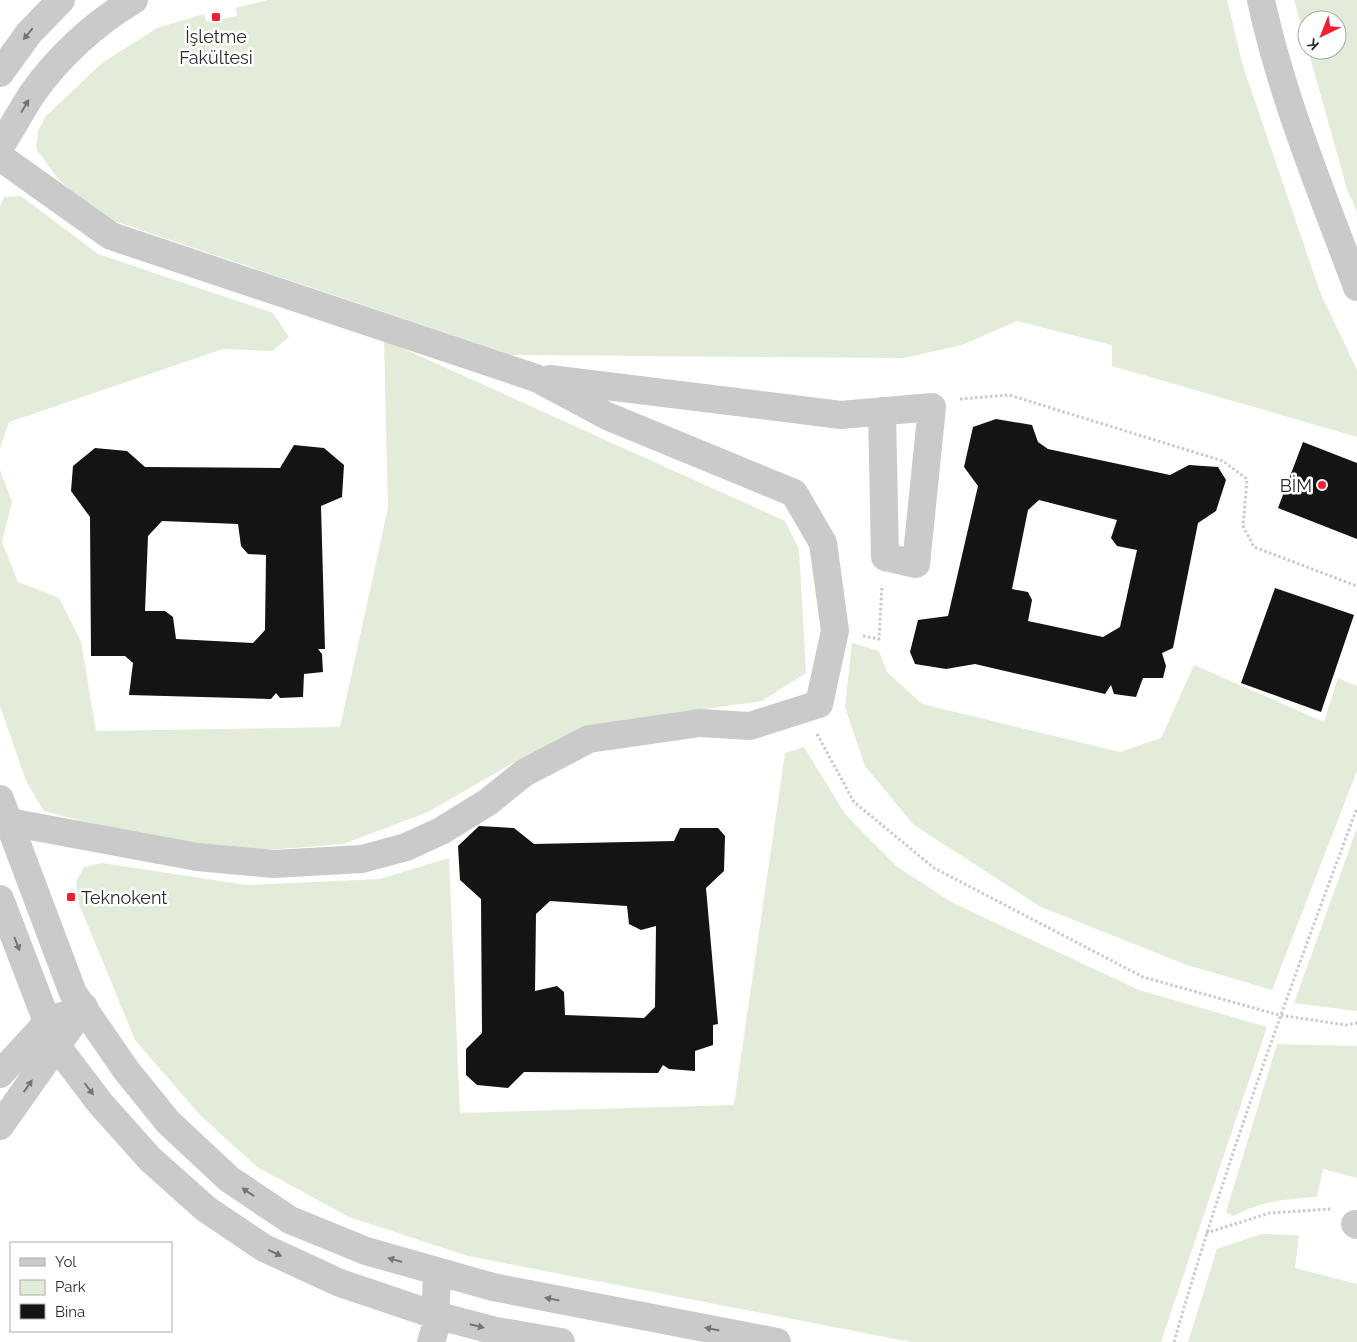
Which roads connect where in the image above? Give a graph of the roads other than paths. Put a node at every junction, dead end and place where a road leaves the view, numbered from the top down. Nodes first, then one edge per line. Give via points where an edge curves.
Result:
1 (61, 0) edge
2 (134, 0) edge
3 (1261, 0) edge
4 (0, 73) edge
5 (0, 147) edge
6 (0, 157) edge
7 (1357, 287) edge
8 (536, 378) junction
9 (882, 411) junction
10 (4, 811) edge
11 (0, 899) edge
12 (84, 1007) junction
13 (52, 1034) junction
14 (0, 1074) edge
15 (0, 1126) edge
16 (437, 1272) junction
17 (435, 1315) junction
18 (431, 1342) edge
19 (561, 1342) edge
20 (777, 1342) edge

1 -> 4 street via 29,32
5 -> 2 street via 33,93 64,57 109,15
3 - 7 street via 1270,40 1308,156
6 - 8 street via 111,236
8 - 9 street via 841,415
8 - 10 street via 607,416 794,493 823,543 835,630 819,704 750,726 700,722 589,739 524,773 488,802 440,831 406,847 362,859 273,864 197,857
9 - 9 street via 932,407 916,564 884,557
10 - 12 street via 74,993
11 -> 13 street
12 - 13 street
16 -> 12 street via 366,1251 290,1220 229,1180 168,1122 126,1070
13 - 14 street
15 -> 13 street
13 -> 17 street via 100,1104 150,1159 206,1209 281,1256 340,1283
16 - 17 street
20 -> 16 street via 493,1288
17 - 18 street
17 -> 19 street

